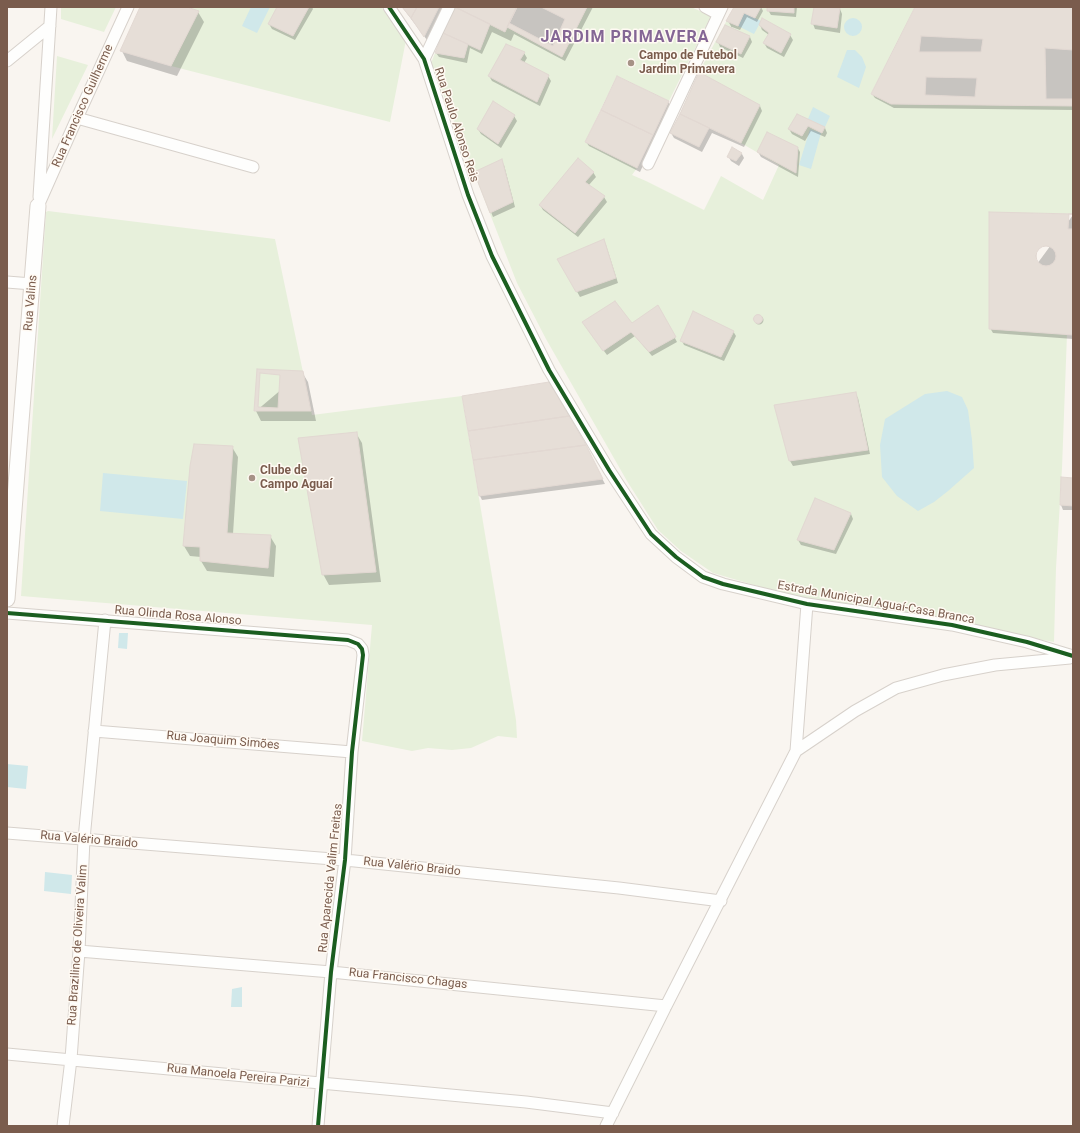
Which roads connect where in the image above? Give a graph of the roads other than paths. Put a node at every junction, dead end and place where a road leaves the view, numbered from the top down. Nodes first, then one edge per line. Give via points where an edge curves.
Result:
1 (51, 7) edge
2 (128, 7) edge
3 (389, 7) edge
4 (449, 7) edge
5 (705, 7) edge
6 (720, 10) edge
7 (50, 26) junction
8 (424, 59) junction
9 (7, 60) edge
10 (77, 118) junction
11 (648, 164) dead end
12 (253, 167) dead end
13 (38, 206) junction
14 (492, 256) joint
15 (7, 282) edge
16 (32, 284) junction
17 (7, 598) edge
18 (807, 604) junction
19 (7, 613) edge
20 (106, 620) junction
21 (348, 640) joint
22 (1073, 657) edge
23 (94, 730) junction
24 (796, 751) junction
25 (352, 752) junction
26 (7, 833) edge
27 (84, 839) junction
28 (345, 860) junction
29 (721, 901) junction
30 (79, 951) junction
31 (331, 972) junction
32 (666, 1006) junction
33 (7, 1054) edge
34 (71, 1059) junction
35 (322, 1084) junction
36 (613, 1113) junction
37 (64, 1126) edge
38 (318, 1126) edge
39 (606, 1126) edge

1 - 7 street, Rua Valins
2 - 10 street, Rua Francisco Guilherme
3 - 8 street, Rua Paulo Alonso Reis
4 - 8 street
5 - 6 street
6 - 11 street
7 - 9 street
7 - 13 street, Rua Valins
8 - 14 street, Rua Paulo Alonso Reis via 468,195
10 - 12 street
10 - 13 street, Rua Francisco Guilherme
13 - 16 street, Rua Valins
14 - 18 street, Estrada Municipal Aguaí-Casa Branca via 549,370 651,534 703,577
15 - 16 street
16 - 17 street, Rua Valins
18 - 22 street, Estrada Municipal Aguaí-Casa Branca via 952,624 1027,642
18 - 24 street
19 - 20 street, Rua Olinda Rosa Alonso
20 - 21 street, Rua Olinda Rosa Alonso
20 - 23 street, Rua Brazilino de Oliveira Valim
21 - 25 street, Rua Aparecida Valim Freitas via 358,644 363,655
22 - 24 street via 995,665 942,675 896,688 855,711
23 - 25 street, Rua Joaquim Simões
23 - 27 street, Rua Brazilino de Oliveira Valim
24 - 29 street
25 - 28 street, Rua Aparecida Valim Freitas
26 - 27 street, Rua Valério Braido
27 - 28 street, Rua Valério Braido
27 - 30 street, Rua Brazilino de Oliveira Valim
28 - 29 street, Rua Valério Braido
28 - 31 street, Rua Aparecida Valim Freitas
29 - 32 street
30 - 31 street, Rua Francisco Chagas
30 - 34 street, Rua Brazilino de Oliveira Valim
31 - 32 street, Rua Francisco Chagas
31 - 35 street, Rua Aparecida Valim Freitas
32 - 36 street
33 - 34 street, Rua Manoela Pereira Parizi
34 - 35 street, Rua Manoela Pereira Parizi
34 - 37 street, Rua Brazilino de Oliveira Valim
35 - 36 street, Rua Manoela Pereira Parizi via 526,1102
35 - 38 street, Rua Aparecida Valim Freitas
36 - 39 street

